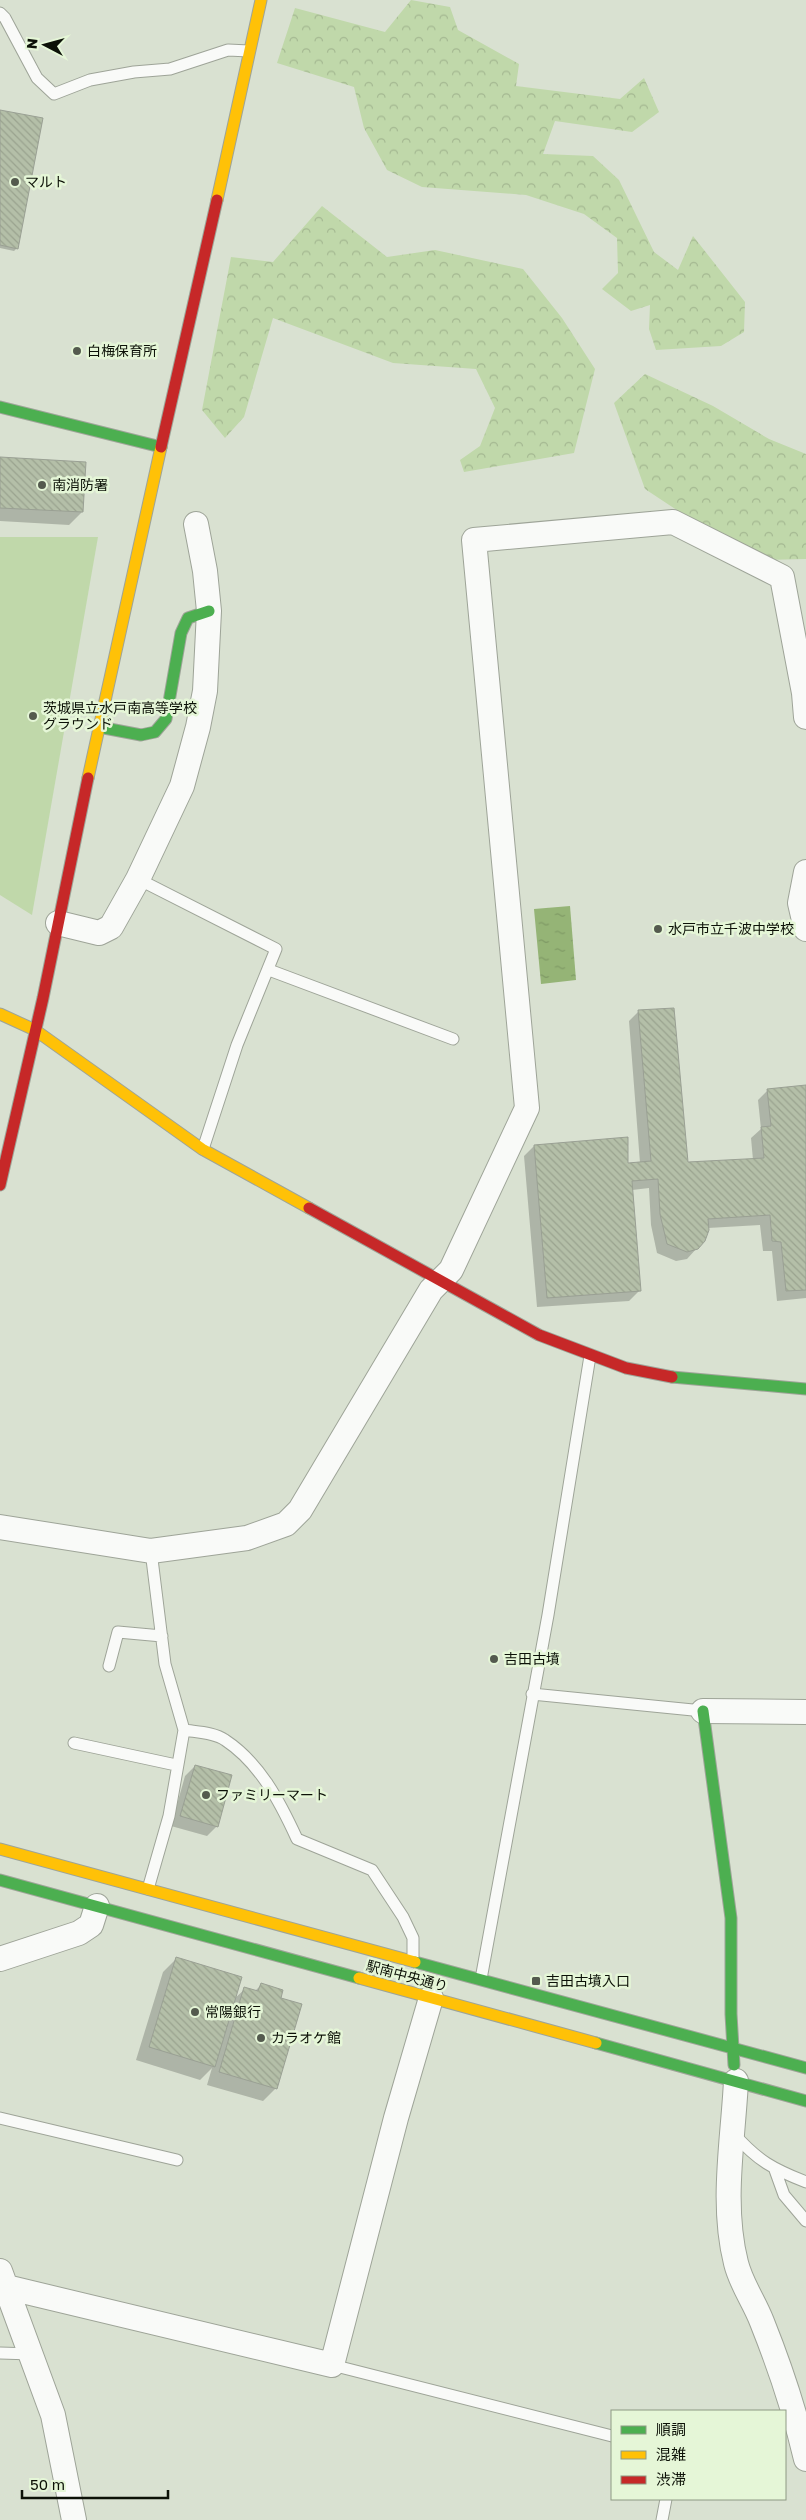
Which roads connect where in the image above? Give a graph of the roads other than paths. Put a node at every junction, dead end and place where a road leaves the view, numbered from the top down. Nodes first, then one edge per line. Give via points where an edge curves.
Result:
1 (261, 0) edge
2 (0, 13) edge
3 (250, 51) junction
4 (0, 407) edge
5 (161, 448) junction
6 (196, 524) dead end
7 (209, 611) junction
8 (806, 717) edge
9 (99, 727) junction
10 (806, 872) edge
11 (138, 879) junction
12 (58, 923) junction
13 (806, 929) edge
14 (269, 970) junction
15 (0, 1014) edge
16 (35, 1030) junction
17 (453, 1039) dead end
18 (202, 1149) junction
19 (0, 1185) edge
20 (442, 1281) junction
21 (590, 1356) junction
22 (806, 1389) edge
23 (0, 1527) edge
24 (151, 1551) junction
25 (162, 1636) junction
26 (109, 1666) dead end
27 (532, 1694) junction
28 (703, 1711) junction
29 (806, 1712) edge
30 (184, 1730) junction
31 (74, 1743) dead end
32 (176, 1764) junction
33 (0, 1849) edge
34 (0, 1880) edge
35 (148, 1890) junction
36 (97, 1906) junction
37 (0, 1959) edge
38 (413, 1961) junction
39 (481, 1979) junction
40 (431, 1998) junction
41 (732, 2048) junction
42 (806, 2068) edge
43 (736, 2081) junction
44 (806, 2101) edge
45 (0, 2118) edge
46 (733, 2134) junction
47 (177, 2160) dead end
48 (775, 2170) junction
49 (806, 2182) edge
50 (806, 2221) edge
51 (3, 2279) edge
52 (0, 2354) edge
53 (32, 2354) junction
54 (332, 2365) junction
55 (611, 2436) edge
56 (806, 2459) edge
57 (666, 2500) edge
58 (74, 2520) edge
59 (662, 2520) edge

1 - 3 street
2 - 3 lane via 6,18 37,78 54,94 90,80 170,69 228,50
3 - 5 street
4 - 5 street
5 - 9 street
6 - 7 street via 206,571
7 - 9 street via 188,618 181,633 166,719 155,732 141,735
7 - 11 street via 205,691 196,736 182,786
8 - 20 street via 782,577 673,522 474,540 527,1108 451,1270
9 - 12 street
10 - 13 street via 800,903
11 - 12 street via 111,927 99,933
11 - 14 lane via 276,949
12 - 16 street
14 - 17 lane
14 - 18 lane via 237,1045
15 - 16 street
16 - 18 street
16 - 19 street
18 - 20 street
20 - 21 street via 539,1335
20 - 24 street via 431,1290 300,1510 286,1524 247,1538
21 - 22 street via 662,1376
21 - 27 lane
23 - 24 street
24 - 25 lane
25 - 26 lane via 118,1632
25 - 30 lane via 165,1664
27 - 28 lane
27 - 39 lane
28 - 29 street
28 - 41 street via 731,1918
30 - 32 lane
30 - 38 lane via 224,1739 244,1757 279,1799 297,1839 372,1870 403,1917 412,1938
31 - 32 lane
32 - 35 lane via 169,1816
33 - 35 street, 駅南中央通り
34 - 36 street, 駅南中央通り
35 - 38 street, 駅南中央通り
36 - 37 street via 91,1925 79,1933
36 - 40 street, 駅南中央通り
38 - 39 street, 駅南中央通り
39 - 41 street, 駅南中央通り
40 - 43 street, 駅南中央通り
40 - 54 street via 396,2118
41 - 42 street, 駅南中央通り
41 - 43 street
43 - 44 street, 駅南中央通り
43 - 46 street
45 - 47 lane
46 - 48 lane via 754,2156
46 - 56 street via 728,2196 729,2230 736,2264 781,2369
48 - 49 lane
48 - 50 lane via 784,2195
51 - 53 street
51 - 54 street
52 - 53 lane
53 - 58 street via 53,2415
54 - 55 lane
57 - 59 lane

